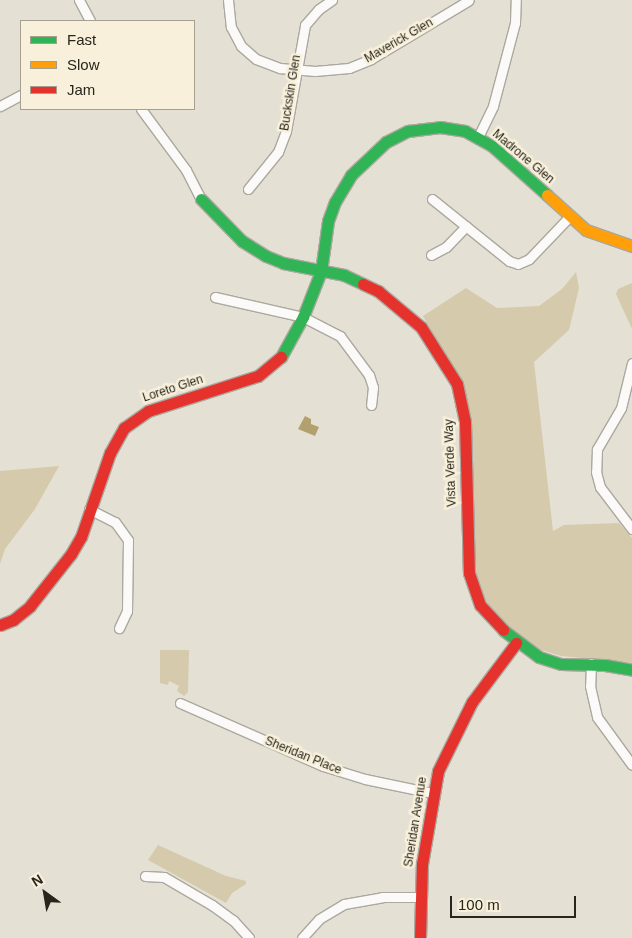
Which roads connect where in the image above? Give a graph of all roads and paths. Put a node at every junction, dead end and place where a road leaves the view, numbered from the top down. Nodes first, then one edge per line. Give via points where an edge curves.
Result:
1 (79, 0) edge
2 (228, 0) edge
3 (332, 0) edge
4 (468, 0) edge
5 (516, 0) edge
6 (89, 20) edge
7 (296, 70) junction
8 (20, 96) edge
9 (0, 106) edge
10 (142, 110) edge
11 (478, 137) junction
12 (248, 189) dead end
13 (201, 199) joint
14 (432, 199) dead end
15 (570, 216) junction
16 (466, 226) junction
17 (632, 246) edge
18 (431, 255) dead end
19 (321, 271) junction
20 (215, 297) dead end
21 (303, 317) junction
22 (632, 363) edge
23 (371, 405) dead end
24 (89, 509) junction
25 (632, 529) edge
26 (0, 625) edge
27 (119, 628) dead end
28 (516, 642) junction
29 (591, 664) junction
30 (632, 670) edge
31 (180, 703) dead end
32 (632, 765) edge
33 (432, 793) junction
34 (145, 876) dead end
35 (419, 897) junction
36 (248, 938) edge
37 (302, 938) edge
38 (420, 938) edge

1 - 6 street
2 - 7 street, Maverick Glen via 230,27 241,46 256,59
3 - 7 street, Buckskin Glen via 304,25
4 - 7 street, Maverick Glen via 371,59 349,68
5 - 11 street via 515,23 493,106
7 - 12 street, Buckskin Glen via 286,131 278,152
8 - 9 street
10 - 13 street via 186,170
11 - 15 street, Madrone Glen
11 - 19 street, Madrone Glen via 440,127 408,132 374,150 351,175 335,202 328,221
13 - 19 street, Vista Verde Way via 242,241 266,256
14 - 16 street
15 - 16 street via 529,259 518,264 508,261
15 - 17 street, Madrone Glen via 600,237
16 - 18 street via 446,247
19 - 21 street, Loreto Glen
19 - 28 street, Vista Verde Way via 344,275 378,291 411,317 457,384 465,422 470,574 480,605 494,623
20 - 21 street
21 - 23 street via 328,328 352,349 369,375 373,387
21 - 24 street, Loreto Glen via 280,358 258,376 148,411 135,419 115,441
22 - 25 street via 621,408 597,449 596,472 600,487
24 - 26 street, Loreto Glen via 81,537 54,578 30,606 13,620
24 - 27 street via 115,522 128,540 127,611
28 - 29 street, Vista Verde Way via 539,657 561,664
28 - 33 street, Sheridan Avenue via 457,727
29 - 30 street, Vista Verde Way
29 - 32 street via 590,686 598,717
31 - 33 street, Sheridan Place via 323,766 365,779
33 - 35 street, Sheridan Avenue
34 - 36 street via 164,877 212,905 233,920
35 - 37 street via 382,896 344,904 319,919
35 - 38 street, Sheridan Avenue

